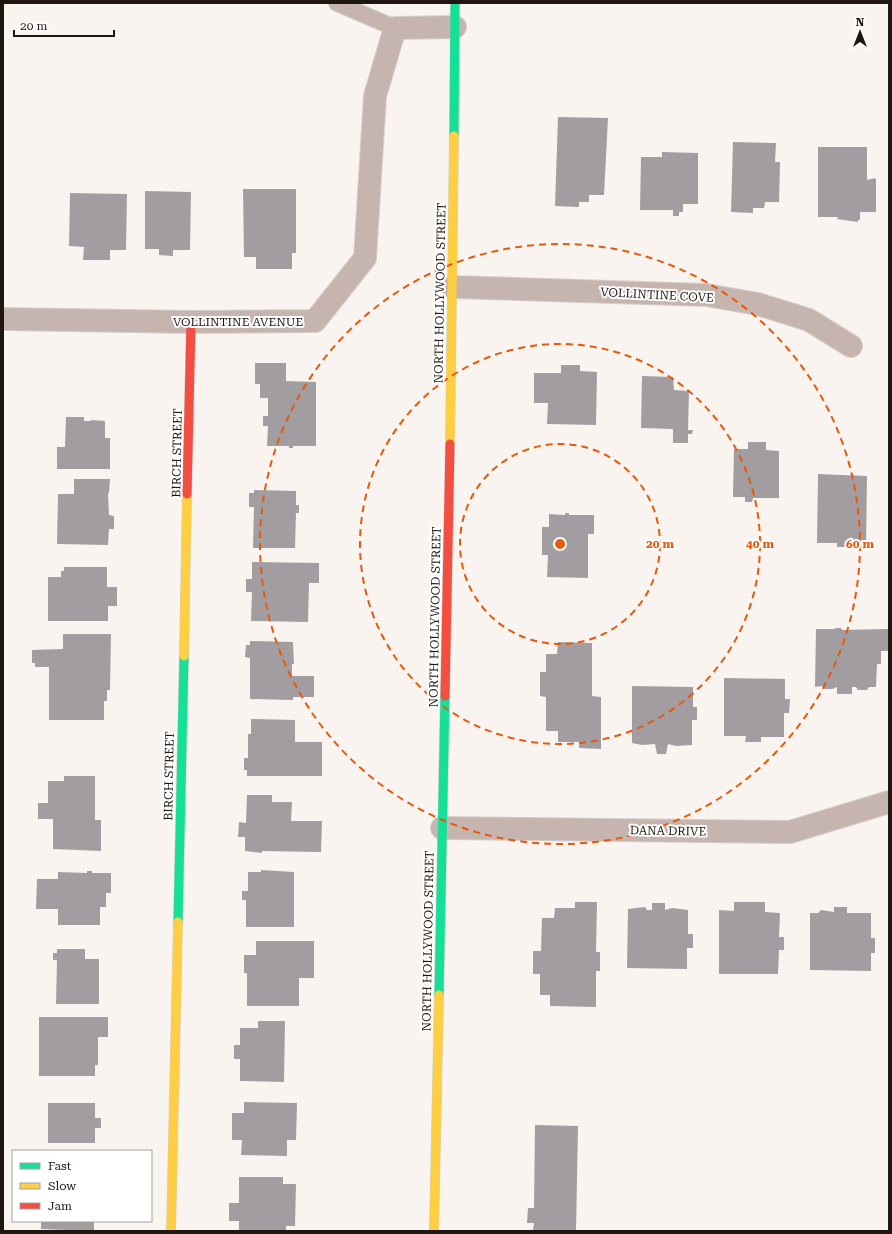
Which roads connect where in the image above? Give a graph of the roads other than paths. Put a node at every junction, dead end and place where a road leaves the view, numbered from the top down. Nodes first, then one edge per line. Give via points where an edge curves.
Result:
1 (337, 3) edge
2 (455, 3) edge
3 (455, 27) junction
4 (395, 28) junction
5 (453, 287) junction
6 (3, 319) edge
7 (192, 322) junction
8 (851, 346) dead end
9 (889, 802) edge
10 (442, 828) junction
11 (171, 1231) edge
12 (434, 1231) edge

1 - 4 lane
2 - 3 main road, NORTH HOLLYWOOD STREET
3 - 4 street
3 - 5 main road, NORTH HOLLYWOOD STREET
4 - 7 street, VOLLINTINE AVENUE via 375,96 365,258 315,321
5 - 8 street, VOLLINTINE COVE via 706,295 758,304 809,320
5 - 10 main road, NORTH HOLLYWOOD STREET
6 - 7 street, VOLLINTINE AVENUE
7 - 11 main road, BIRCH STREET
9 - 10 street, DANA DRIVE via 790,832
10 - 12 main road, NORTH HOLLYWOOD STREET

